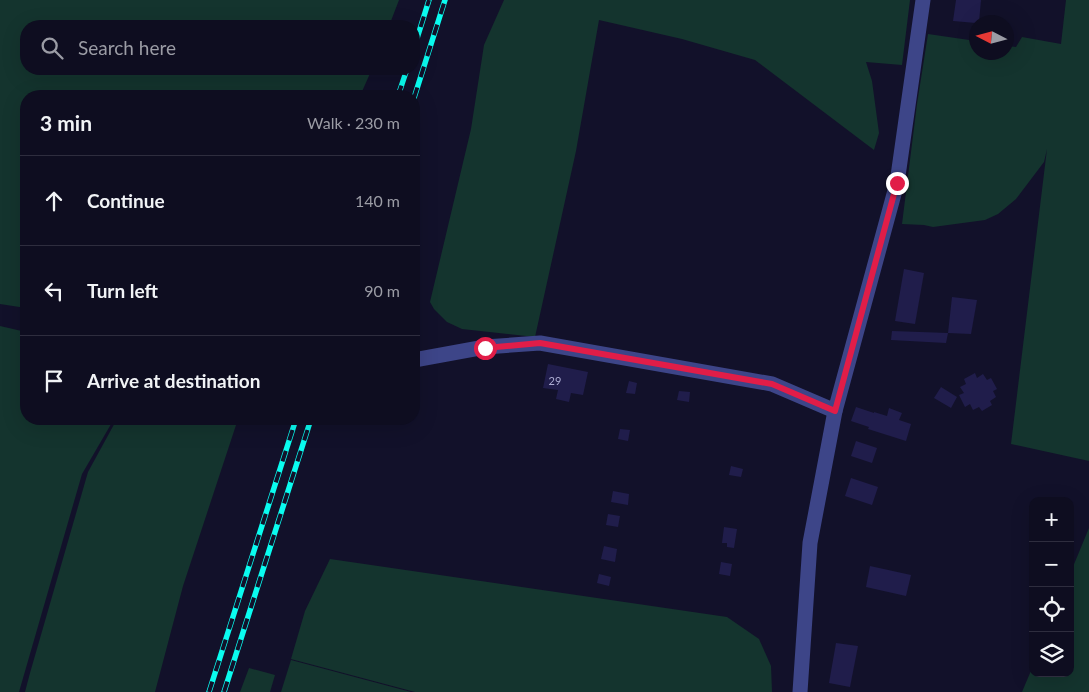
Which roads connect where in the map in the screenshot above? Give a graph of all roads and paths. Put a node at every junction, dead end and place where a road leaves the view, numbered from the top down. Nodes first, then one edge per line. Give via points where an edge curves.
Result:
1 (923, 0) edge
2 (420, 359) edge
3 (835, 411) junction
4 (800, 692) edge

1 - 3 street via 897,183
2 - 3 street via 540,343 772,384
3 - 4 street via 810,543

